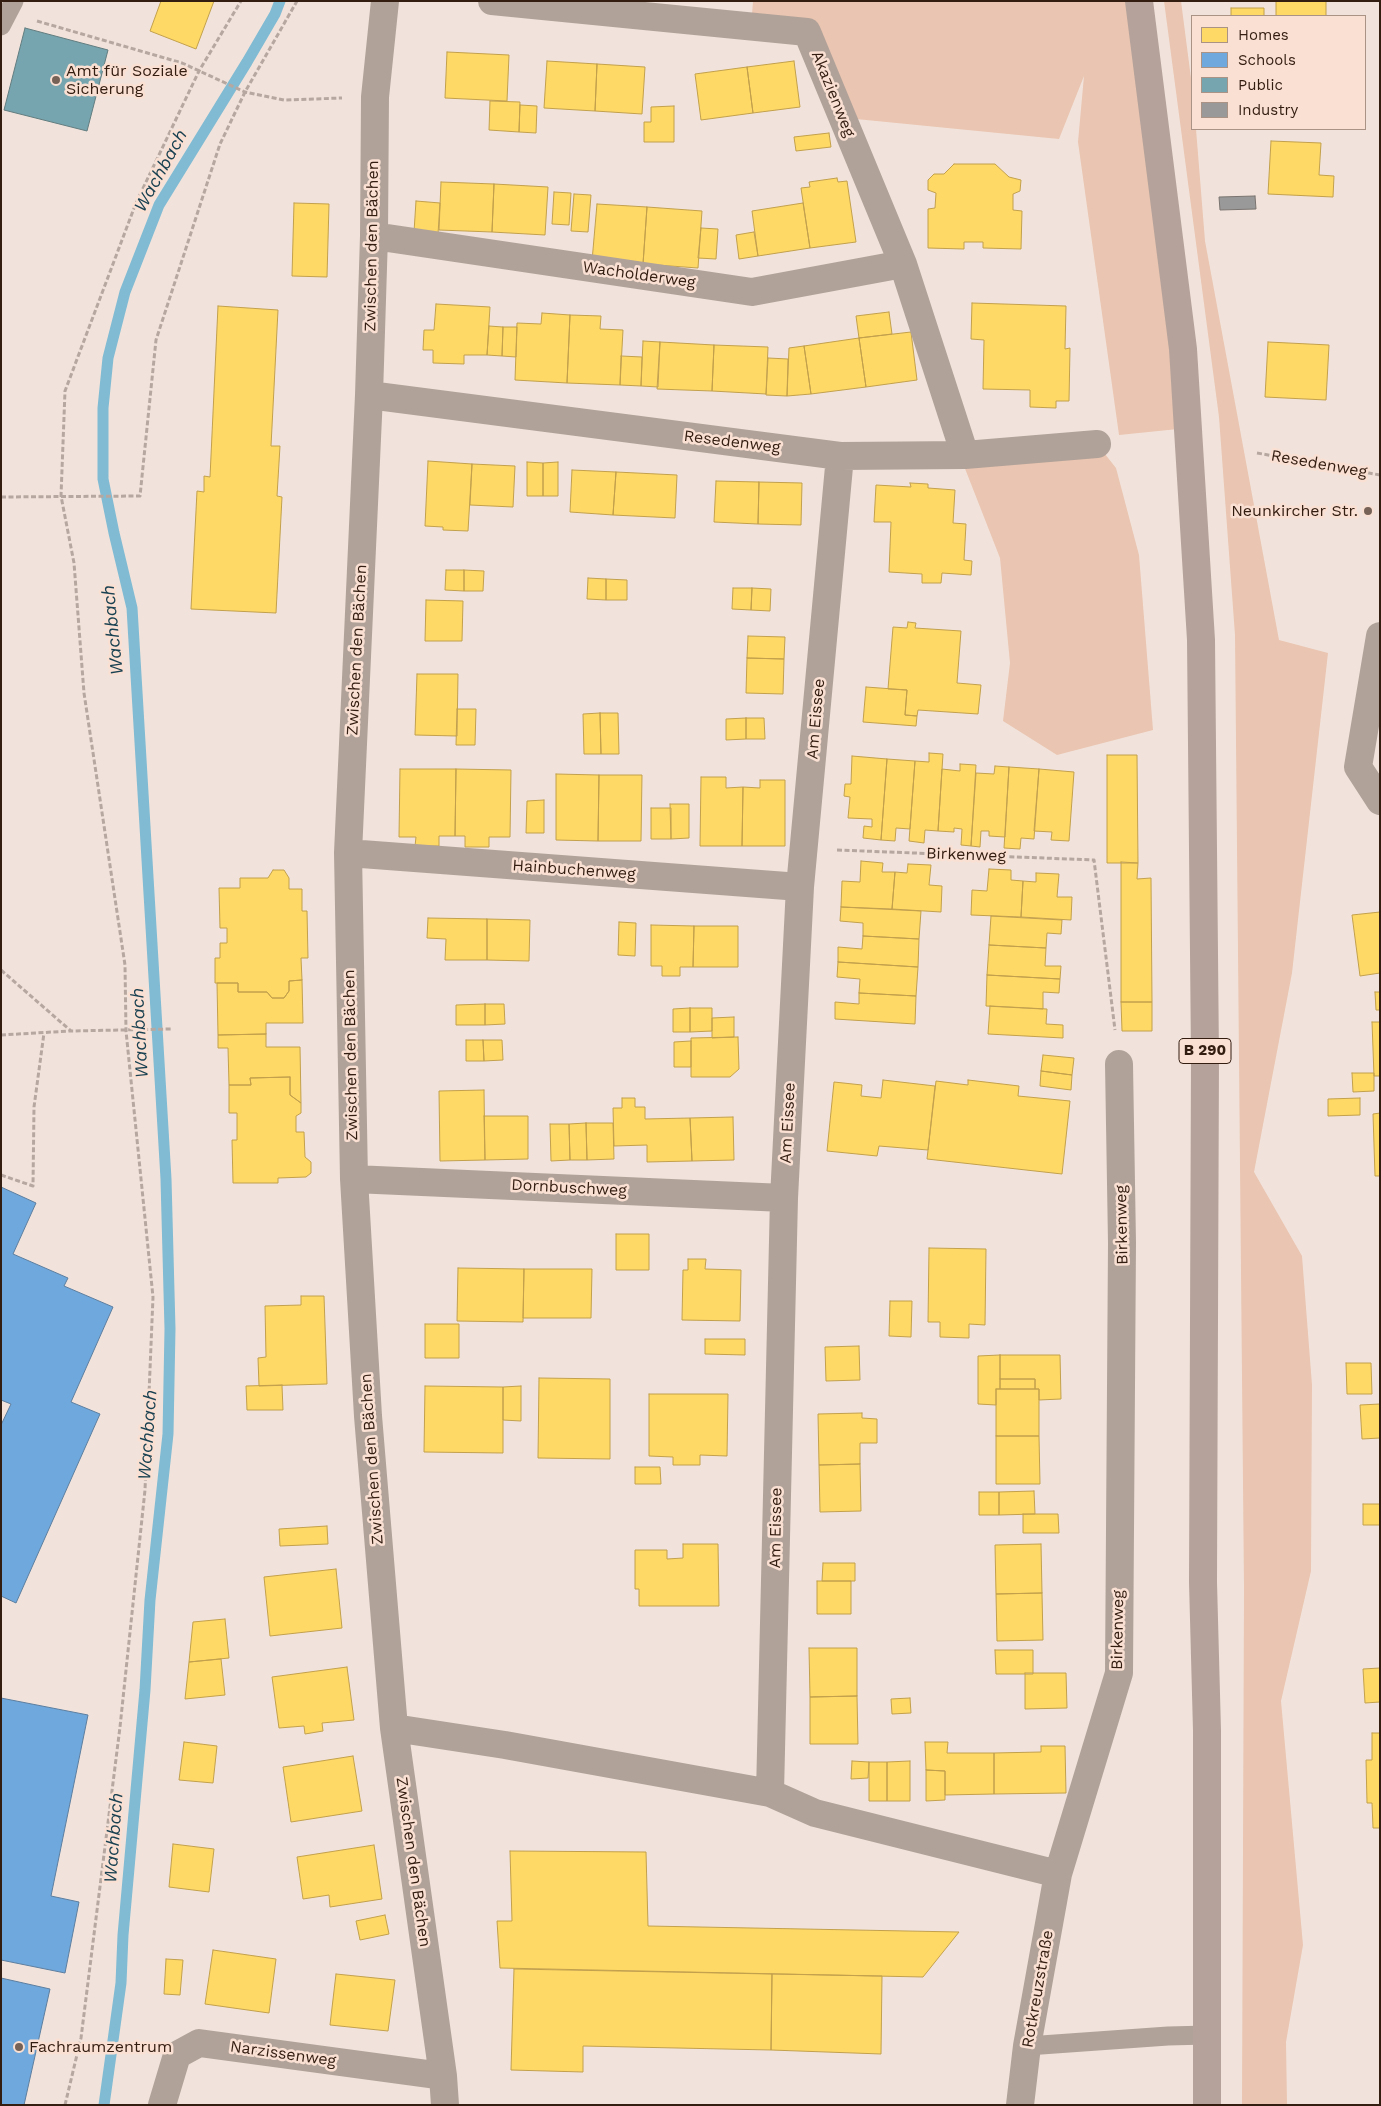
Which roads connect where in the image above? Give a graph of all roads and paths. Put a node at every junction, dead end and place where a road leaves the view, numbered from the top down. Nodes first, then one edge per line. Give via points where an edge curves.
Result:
1 (241, 1) edge
2 (297, 1) edge
3 (385, 1) edge
4 (492, 1) edge
5 (1139, 1) edge
6 (8, 13) edge
7 (199, 71) junction
8 (245, 92) junction
9 (375, 97) junction
10 (374, 236) junction
11 (902, 264) junction
12 (369, 396) junction
13 (1097, 444) dead end
14 (1257, 453) dead end
15 (965, 455) junction
16 (840, 456) junction
17 (1380, 475) edge
18 (1, 497) edge
19 (1380, 636) edge
20 (1380, 802) edge
21 (804, 849) junction
22 (348, 852) junction
23 (800, 887) junction
24 (1, 970) edge
25 (171, 1029) dead end
26 (71, 1031) junction
27 (126, 1031) junction
28 (44, 1033) junction
29 (1, 1035) edge
30 (1119, 1064) joint
31 (1, 1174) edge
32 (354, 1179) junction
33 (784, 1198) junction
34 (394, 1728) junction
35 (770, 1793) junction
36 (1058, 1874) junction
37 (1208, 2035) junction
38 (1027, 2046) junction
39 (443, 2076) junction
40 (65, 2105) edge
41 (162, 2105) edge
42 (445, 2105) edge
43 (1020, 2105) edge
44 (1207, 2105) edge

1 - 7 path
2 - 8 path
3 - 9 street, Zwischen den Bächen
4 - 11 street, Akazienweg via 807,32
5 - 37 main road, B 290 via 1183,349 1201,640 1205,1058 1203,1582
6 - 7 path via 182,63
7 - 8 path
7 - 27 path via 136,204 64,391 61,496 74,562 84,693 125,964
8 - 9 path via 284,100
8 - 18 path via 220,144 156,340 140,496
9 - 10 street, Zwischen den Bächen
10 - 11 street, Wacholderweg via 752,292
10 - 12 street, Zwischen den Bächen
11 - 15 street, Akazienweg
12 - 16 street, Resedenweg
12 - 22 street, Zwischen den Bächen
13 - 15 street, Resedenweg
14 - 17 path, Resedenweg
15 - 16 street, Resedenweg
16 - 21 street, Am Eissee
19 - 20 street via 1358,767
21 - 23 street, Am Eissee
21 - 30 path, Birkenweg via 1094,860
22 - 23 street, Hainbuchenweg
22 - 32 street, Zwischen den Bächen
23 - 33 street, Am Eissee
24 - 26 path
25 - 27 path
26 - 27 path
26 - 28 path
27 - 40 path via 153,1297 145,1490 120,1727 81,2038
28 - 29 path
28 - 31 path via 34,1106 33,1186
30 - 36 street, Birkenweg via 1122,1243 1119,1673
32 - 33 street, Dornbuschweg
32 - 34 street, Zwischen den Bächen via 368,1416
33 - 35 street, Am Eissee
34 - 35 street
34 - 39 street, Zwischen den Bächen
35 - 36 street via 815,1813
36 - 38 street, Rotkreuzstraße
37 - 38 lane
37 - 44 main road, B 290
38 - 43 street, Rotkreuzstraße
39 - 41 street, Narzissenweg via 199,2043 177,2055
39 - 42 street, Zwischen den Bächen

